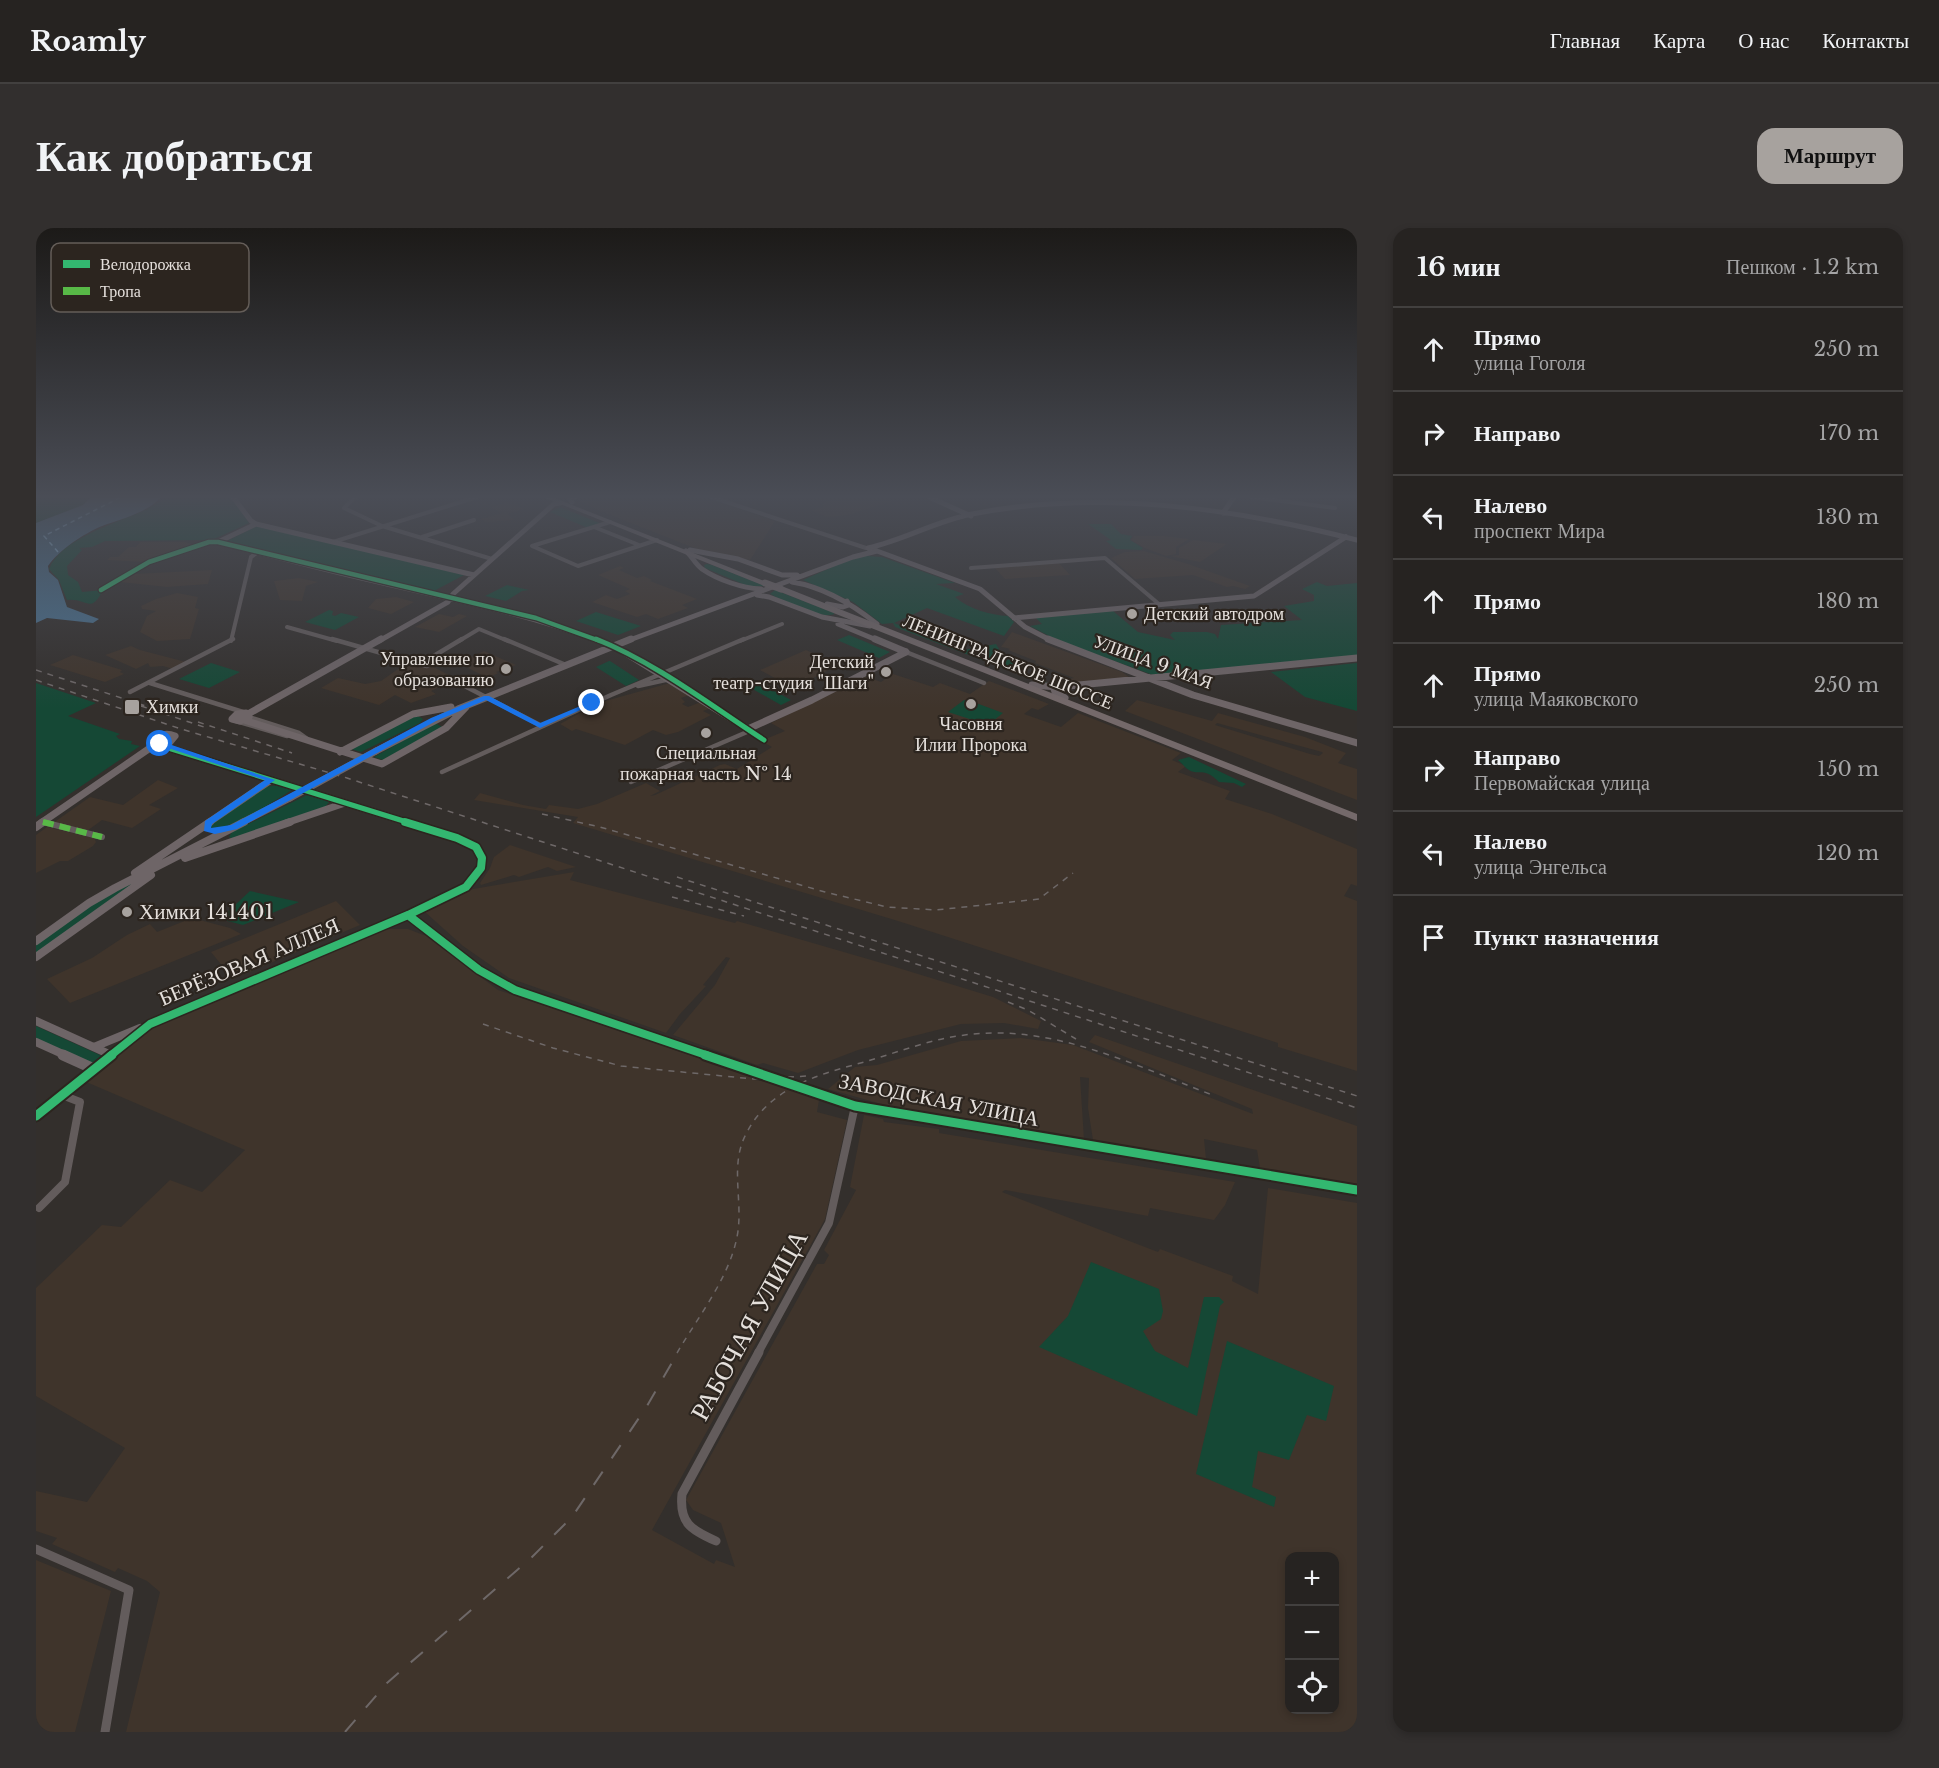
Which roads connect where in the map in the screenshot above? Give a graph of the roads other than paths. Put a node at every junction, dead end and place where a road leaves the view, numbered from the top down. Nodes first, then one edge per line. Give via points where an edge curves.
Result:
1 (140, 567) edge
2 (249, 567) edge
3 (320, 567) edge
4 (437, 567) edge
5 (483, 567) edge
6 (699, 567) edge
7 (703, 567) edge
8 (730, 567) edge
9 (754, 567) edge
10 (824, 567) edge
11 (919, 567) edge
12 (922, 567) edge
13 (982, 567) edge
14 (1116, 567) edge
15 (1299, 567) edge
16 (971, 568) dead end
17 (705, 570) junction
18 (802, 575) junction
19 (473, 576) junction
20 (954, 579) junction
21 (783, 583) junction
22 (805, 584) junction
23 (767, 585) junction
24 (101, 590) dead end
25 (749, 593) junction
26 (769, 597) junction
27 (449, 599) junction
28 (848, 602) junction
29 (1160, 605) junction
30 (830, 614) junction
31 (1014, 618) junction
32 (782, 624) dead end
33 (844, 624) junction
34 (878, 626) junction
35 (287, 627) dead end
36 (614, 646) junction
37 (366, 648) junction
38 (906, 652) junction
39 (1357, 658) edge
40 (422, 663) junction
41 (566, 665) junction
42 (428, 666) dead end
43 (661, 673) junction
44 (670, 679) junction
45 (1152, 679) junction
46 (453, 680) dead end
47 (149, 683) junction
48 (984, 683) dead end
49 (1032, 685) junction
50 (1058, 687) junction
51 (628, 688) junction
52 (130, 692) dead end
53 (486, 697) junction
54 (1065, 698) junction
55 (471, 704) junction
56 (247, 716) junction
57 (408, 717) junction
58 (235, 721) joint
59 (425, 724) junction
60 (540, 725) junction
61 (748, 729) junction
62 (443, 730) junction
63 (293, 736) junction
64 (764, 740) dead end
65 (312, 742) junction
66 (1357, 743) edge
67 (340, 752) junction
68 (442, 772) dead end
69 (271, 780) junction
70 (631, 782) dead end
71 (345, 803) junction
72 (1357, 813) edge
73 (1357, 818) edge
74 (211, 821) junction
75 (40, 825) edge
76 (234, 827) junction
77 (102, 837) dead end
78 (237, 840) junction
79 (176, 858) junction
80 (165, 865) junction
81 (115, 888) junction
82 (408, 915) junction
83 (36, 941) edge
84 (36, 957) edge
85 (36, 1021) edge
86 (150, 1024) junction
87 (36, 1042) edge
88 (94, 1047) junction
89 (111, 1055) junction
90 (94, 1069) junction
91 (62, 1095) junction
92 (855, 1106) junction
93 (36, 1116) edge
94 (1357, 1190) edge
95 (39, 1208) dead end
96 (716, 1541) dead end
97 (36, 1550) edge
98 (105, 1732) edge

1 - 24 street
2 - 47 street via 233,640
3 - 27 street
4 - 19 street
5 - 19 street
6 - 17 street
7 - 17 street
8 - 23 highway, ЛЕНИНГРАДСКОЕ ШОССЕ
9 - 21 street
10 - 18 street
11 - 20 street, УЛИЦА 9 МАЯ
12 - 20 street, УЛИЦА 9 МАЯ
13 - 16 street
14 - 29 street
15 - 29 street via 1257,595
17 - 25 street
18 - 21 street
18 - 22 street
19 - 27 street
20 - 31 street, УЛИЦА 9 МАЯ via 980,589
21 - 22 street
21 - 23 highway, ЛЕНИНГРАДСКОЕ ШОССЕ, bridge
21 - 30 highway, ЛЕНИНГРАДСКОЕ ШОССЕ
22 - 28 street
23 - 25 street
23 - 26 street
25 - 26 street
25 - 36 street
26 - 30 street via 822,617
27 - 36 street via 536,618
27 - 37 street
28 - 30 street via 849,605
28 - 34 street
29 - 31 street
30 - 33 street
30 - 34 highway, ЛЕНИНГРАДСКОЕ ШОССЕ
31 - 45 street, УЛИЦА 9 МАЯ via 1047,639
32 - 43 street
33 - 34 street
33 - 38 street
34 - 49 highway, ЛЕНИНГРАДСКОЕ ШОССЕ
34 - 73 highway, ЛЕНИНГРАДСКОЕ ШОССЕ
35 - 37 street
36 - 41 street
36 - 43 street
37 - 40 street
37 - 56 street
38 - 48 street
38 - 61 street
39 - 45 street
40 - 41 street via 478,629
40 - 42 street
41 - 53 street
43 - 44 street
43 - 51 street
44 - 51 street
44 - 61 street
45 - 50 street
45 - 66 street, УЛИЦА 9 МАЯ
46 - 53 street
47 - 52 street
47 - 56 street
49 - 50 street
49 - 54 highway, ЛЕНИНГРАДСКОЕ ШОССЕ
50 - 54 street via 1055,692
51 - 60 street
53 - 55 street
53 - 60 street
54 - 72 highway, ЛЕНИНГРАДСКОЕ ШОССЕ
55 - 57 street
55 - 59 street
55 - 62 street
56 - 58 street
56 - 63 street
56 - 65 street via 298,733
57 - 59 street via 424,717
57 - 67 street
58 - 63 street
59 - 62 street via 441,724
59 - 76 street, bridge
60 - 68 street
61 - 64 street
61 - 70 street
62 - 67 street via 382,764
63 - 65 street
65 - 67 street
69 - 71 street
69 - 74 street
69 - 75 street via 156,744
71 - 78 street
71 - 82 street, БЕРЁЗОВАЯ АЛЛЕЯ via 457,838 482,858 481,868 471,883
74 - 76 street via 206,827 211,831
74 - 81 street
75 - 77 street
76 - 78 street via 225,837
76 - 79 street
78 - 80 street
79 - 80 street
79 - 81 street
80 - 84 street
81 - 83 street
82 - 86 street, БЕРЁЗОВАЯ АЛЛЕЯ
82 - 92 street, ЗАВОДСКАЯ УЛИЦА via 501,983
85 - 88 street
86 - 88 street
86 - 89 street, БЕРЁЗОВАЯ АЛЛЕЯ
87 - 90 street
88 - 89 street
89 - 90 street, БЕРЁЗОВАЯ АЛЛЕЯ
90 - 91 street, БЕРЁЗОВАЯ АЛЛЕЯ
91 - 93 street, БЕРЁЗОВАЯ АЛЛЕЯ
91 - 95 street via 80,1102 68,1170 61,1188
92 - 94 street, ЗАВОДСКАЯ УЛИЦА
92 - 96 street, РАБОЧАЯ УЛИЦА via 829,1223 682,1494 681,1510 686,1524
97 - 98 street via 129,1590

